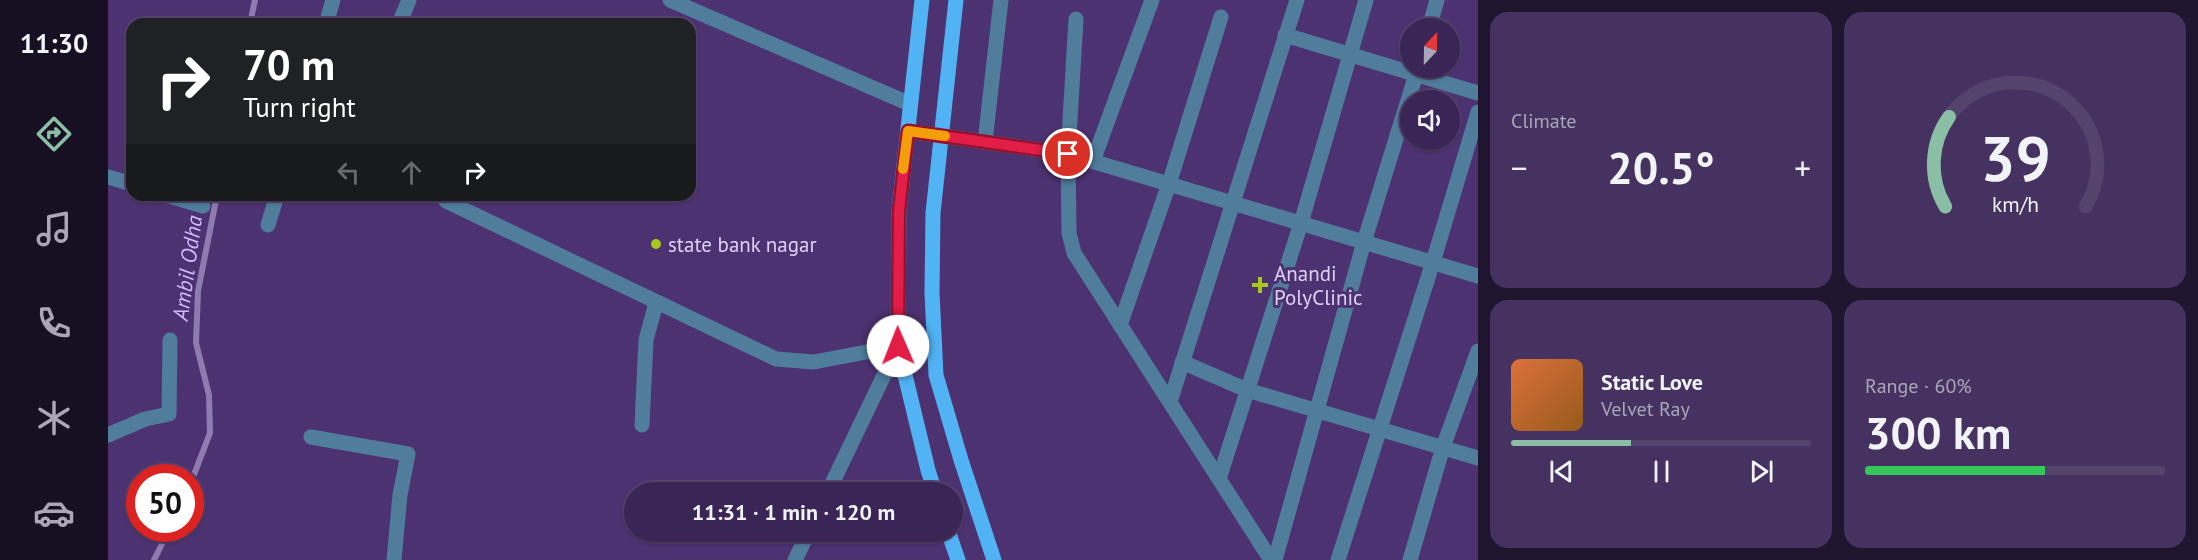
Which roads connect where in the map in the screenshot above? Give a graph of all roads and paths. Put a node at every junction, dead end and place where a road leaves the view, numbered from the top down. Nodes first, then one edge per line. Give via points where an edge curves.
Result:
1 (333, 0) edge
2 (409, 0) edge
3 (670, 0) edge
4 (922, 0) edge
5 (956, 0) edge
6 (1001, 0) edge
7 (1152, 0) edge
8 (1296, 0) edge
9 (1366, 0) edge
10 (1437, 0) edge
11 (1221, 17) dead end
12 (328, 18) edge
13 (402, 18) edge
14 (1432, 18) edge
15 (1076, 19) dead end
16 (1285, 35) junction
17 (1350, 55) junction
18 (1400, 67) edge
19 (1415, 78) edge
20 (1436, 78) edge
21 (1478, 93) edge
22 (910, 104) junction
23 (1478, 112) edge
24 (908, 131) junction
25 (942, 136) junction
26 (985, 142) junction
27 (1068, 154) junction
28 (1093, 161) junction
29 (108, 177) edge
30 (126, 182) edge
31 (1168, 184) junction
32 (186, 201) edge
33 (275, 201) edge
34 (446, 201) dead end
35 (1232, 203) junction
36 (203, 206) dead end
37 (1300, 223) junction
38 (268, 225) dead end
39 (1364, 242) junction
40 (1433, 262) junction
41 (1478, 276) edge
42 (656, 303) junction
43 (1120, 326) junction
44 (170, 340) dead end
45 (898, 346) junction
46 (1478, 351) edge
47 (1182, 362) junction
48 (1247, 390) junction
49 (1170, 402) junction
50 (1317, 410) junction
51 (642, 425) dead end
52 (1379, 429) junction
53 (108, 435) edge
54 (310, 437) dead end
55 (1443, 447) junction
56 (1478, 458) edge
57 (1219, 479) junction
58 (833, 482) edge
59 (932, 482) edge
60 (396, 534) junction
61 (804, 542) edge
62 (952, 542) edge
63 (1266, 558) edge
64 (387, 560) edge
65 (394, 560) edge
66 (795, 560) edge
67 (958, 560) edge
68 (994, 560) edge
69 (1338, 560) edge
70 (1410, 560) edge

1 - 12 street
2 - 13 street
3 - 22 street
4 - 22 main road
5 - 25 main road
6 - 26 street
7 - 28 street
8 - 16 street
9 - 17 street
10 - 14 street
11 - 31 street
15 - 27 street
16 - 17 street
16 - 35 street
17 - 18 street
17 - 37 street
19 - 39 street
20 - 21 street
22 - 24 main road
23 - 40 street
24 - 25 street
24 - 45 main road via 899,211
25 - 26 street
25 - 68 main road via 933,213 936,375
26 - 27 street
27 - 28 street
27 - 43 street via 1070,242
28 - 31 street
29 - 30 street
31 - 35 street
31 - 43 street
32 - 36 street
33 - 38 street
34 - 42 street
35 - 37 street
35 - 47 street
37 - 39 street
37 - 48 street
39 - 40 street
39 - 50 street
40 - 41 street
40 - 52 street
42 - 45 street via 776,359 814,362
42 - 51 street via 646,340
43 - 49 street
44 - 53 street via 169,414 145,419
45 - 58 street
45 - 59 main road
46 - 55 street
47 - 48 street
47 - 49 street
48 - 50 street
48 - 57 street
49 - 57 street
50 - 52 street
50 - 63 street
52 - 55 street
52 - 69 street
54 - 60 street via 408,454
55 - 56 street
55 - 70 street
57 - 63 street
60 - 64 street
60 - 65 street
61 - 66 street
62 - 67 main road

